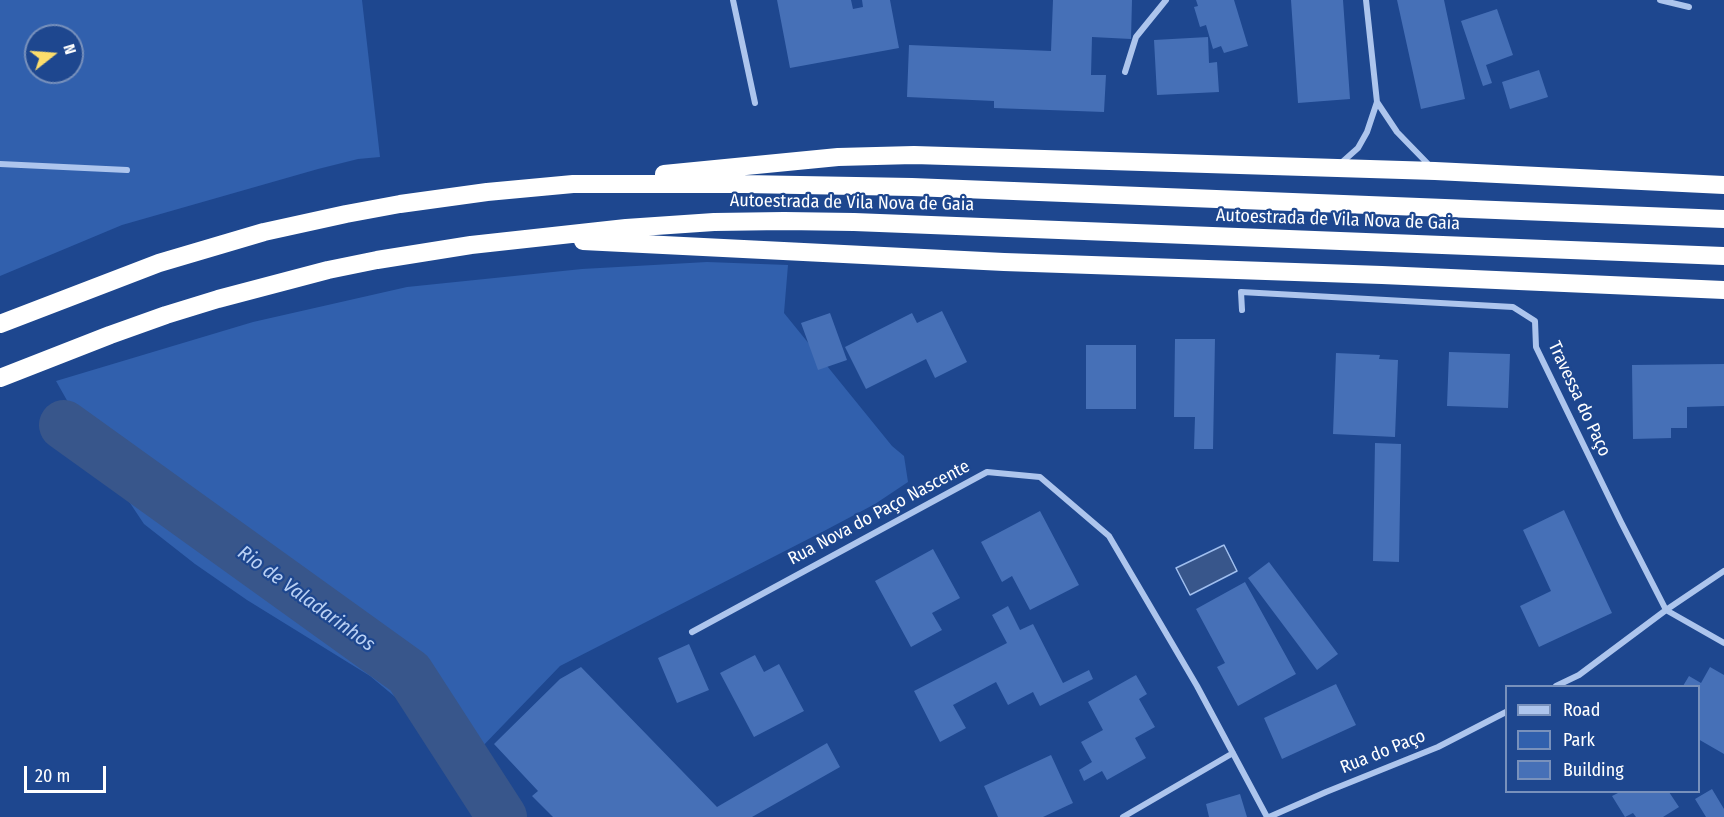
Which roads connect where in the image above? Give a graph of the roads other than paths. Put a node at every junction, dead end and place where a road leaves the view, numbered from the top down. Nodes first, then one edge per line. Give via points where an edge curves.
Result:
1 (733, 0) edge
2 (1166, 0) edge
3 (1366, 0) edge
4 (1660, 0) edge
5 (1689, 7) dead end
6 (1125, 72) dead end
7 (1377, 102) junction
8 (755, 103) dead end
9 (0, 164) edge
10 (1335, 168) junction
11 (127, 170) dead end
12 (1435, 171) junction
13 (573, 184) junction
14 (1724, 185) edge
15 (1724, 219) edge
16 (527, 238) junction
17 (1724, 256) edge
18 (1724, 290) edge
19 (1242, 310) dead end
20 (0, 324) edge
21 (0, 378) edge
22 (1724, 571) edge
23 (1666, 610) junction
24 (692, 632) dead end
25 (1724, 643) edge
26 (1560, 685) edge
27 (1505, 713) edge
28 (1233, 753) junction
29 (1123, 817) edge
30 (1268, 817) edge

1 - 8 street
2 - 6 street via 1136,37
3 - 7 street
4 - 5 street
7 - 10 street via 1358,148
7 - 12 street via 1397,132
9 - 11 street
10 - 12 highway
10 - 13 highway via 914,155 838,157
12 - 14 highway
13 - 15 highway, Autoestrada de Vila Nova de Gaia via 912,187
13 - 20 highway, Autoestrada de Vila Nova de Gaia via 400,204 264,232 159,263
16 - 17 highway, Autoestrada de Vila Nova de Gaia via 626,228 784,220
16 - 18 highway via 1004,262
16 - 21 highway, Autoestrada de Vila Nova de Gaia via 376,260 274,283 166,315
19 - 23 street, Travessa do Paço via 1241,292 1513,307 1535,321 1536,347
22 - 23 street
23 - 25 street
23 - 26 street
24 - 28 street, Rua Nova do Paço Nascente via 987,472 1040,477 1109,536
27 - 30 street, Rua do Paço via 1438,747
28 - 29 street
28 - 30 street, Rua Nova do Paço Nascente

